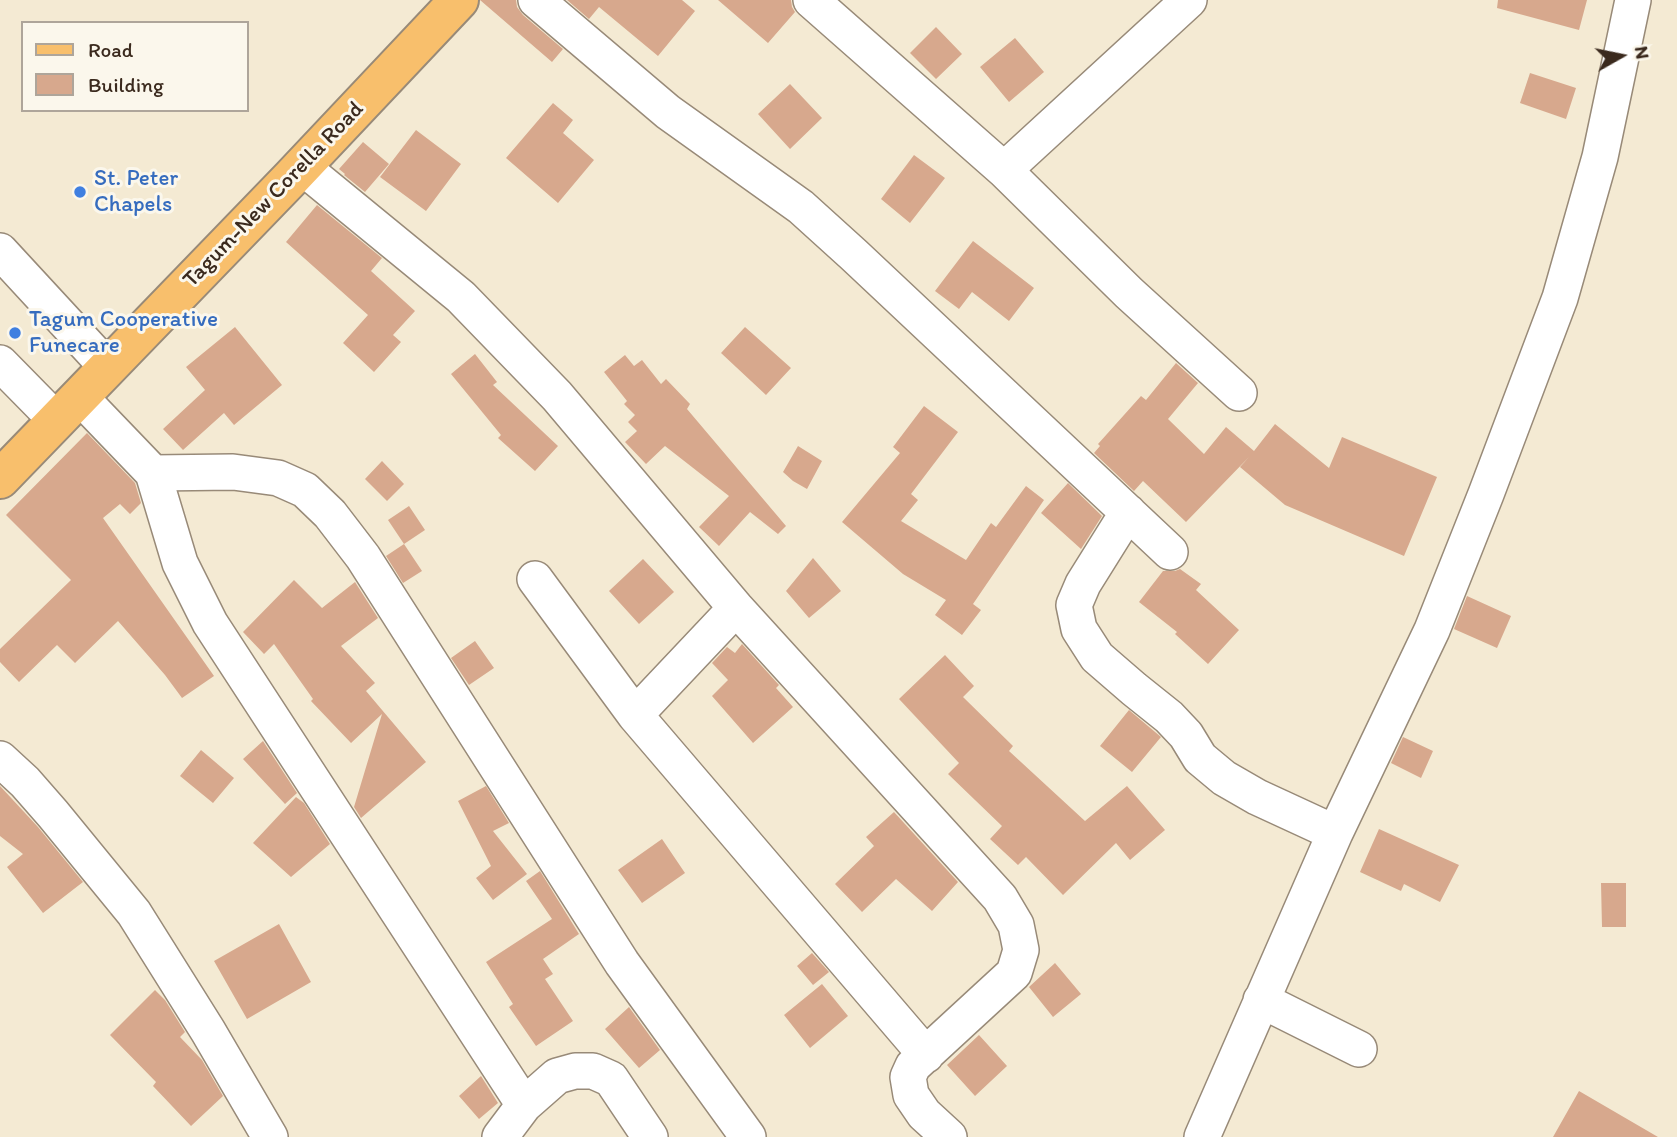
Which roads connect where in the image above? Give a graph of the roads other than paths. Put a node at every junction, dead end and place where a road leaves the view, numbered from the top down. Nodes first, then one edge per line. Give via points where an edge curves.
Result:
1 (459, 0) edge
2 (536, 0) edge
3 (1189, 0) edge
4 (1633, 0) edge
5 (834, 7) edge
6 (301, 166) junction
7 (1004, 170) junction
8 (0, 251) edge
9 (0, 363) edge
10 (108, 368) junction
11 (1239, 393) dead end
12 (68, 409) junction
13 (153, 473) junction
14 (0, 479) edge
15 (1128, 512) junction
16 (1171, 552) dead end
17 (535, 579) dead end
18 (736, 608) junction
19 (635, 715) junction
20 (0, 759) edge
21 (1335, 833) junction
22 (1261, 1000) junction
23 (1359, 1049) dead end
24 (926, 1055) junction
25 (524, 1105) junction
26 (270, 1137) edge
27 (500, 1137) edge
28 (650, 1137) edge
29 (748, 1137) edge
30 (949, 1137) edge
31 (1202, 1137) edge

1 - 6 main road, Tagum-New Corella Road
2 - 15 street via 668,112 801,207
3 - 7 street
4 - 21 street via 1600,157 1560,298 1432,630
5 - 7 street
6 - 10 main road, Tagum-New Corella Road
6 - 18 street via 461,297 557,396
7 - 11 street
8 - 10 street
9 - 12 street
10 - 12 main road, Tagum-New Corella Road
12 - 13 street
12 - 14 main road, Tagum-New Corella Road
13 - 25 street via 180,563 210,623
13 - 29 street via 233,471 278,478 305,490 330,513 363,557 622,963
15 - 16 street
15 - 21 street via 1083,583 1074,605 1079,629 1097,656 1169,717 1200,758 1224,779
17 - 19 street
18 - 19 street
18 - 24 street via 1000,898 1016,925 1021,950 1014,973
19 - 24 street
20 - 26 street via 25,782 134,912
21 - 22 street
22 - 23 street
22 - 31 street
24 - 30 street via 912,1066 908,1077 911,1095
25 - 27 street
25 - 28 street via 557,1076 593,1071 611,1079

